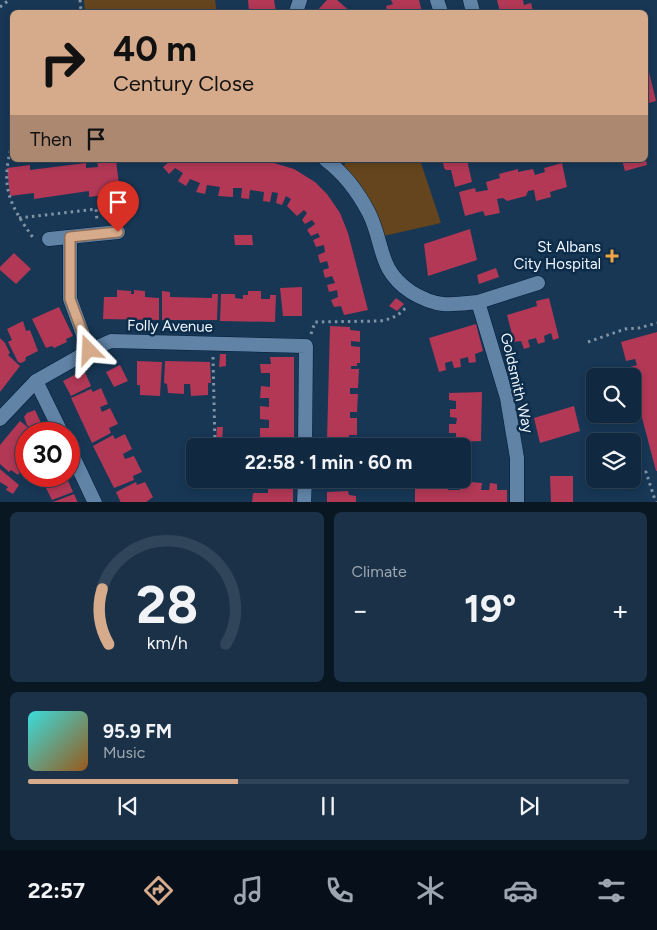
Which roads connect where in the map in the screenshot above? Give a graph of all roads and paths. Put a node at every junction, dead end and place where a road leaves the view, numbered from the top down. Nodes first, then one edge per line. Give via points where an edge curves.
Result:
1 (10, 0) edge
2 (0, 6) edge
3 (10, 148) edge
4 (336, 163) edge
5 (2, 166) dead end
6 (2, 179) dead end
7 (18, 218) junction
8 (118, 232) dead end
9 (99, 234) junction
10 (70, 237) junction
11 (49, 239) joint
12 (538, 283) dead end
13 (415, 295) junction
14 (478, 302) junction
15 (657, 323) edge
16 (588, 342) dead end
17 (213, 344) junction
18 (306, 346) junction
19 (89, 350) junction
20 (36, 381) junction
21 (0, 419) edge
22 (56, 422) edge
23 (215, 438) edge
24 (305, 438) edge
25 (80, 471) edge
26 (641, 473) edge
27 (305, 488) edge
28 (95, 502) edge
29 (304, 502) edge
30 (518, 502) edge
31 (656, 502) edge

1 - 2 path
3 - 5 path
4 - 13 street via 370,215 386,266 392,276
6 - 7 path via 6,198
7 - 9 path via 96,209
7 - 11 path via 35,241
8 - 9 street
9 - 10 street
10 - 11 street
10 - 19 street via 70,299
12 - 14 street
13 - 14 street via 443,304
13 - 18 path via 401,313 389,320 315,322
14 - 30 street, Goldsmith Way via 507,398 517,458
15 - 16 path via 625,329
17 - 18 street, Folly Avenue
17 - 19 street, Folly Avenue via 111,341
17 - 23 path
18 - 24 street
19 - 20 street, Folly Avenue
20 - 21 street, Folly Avenue
20 - 22 street
25 - 28 street
26 - 31 path via 646,472
27 - 29 street

